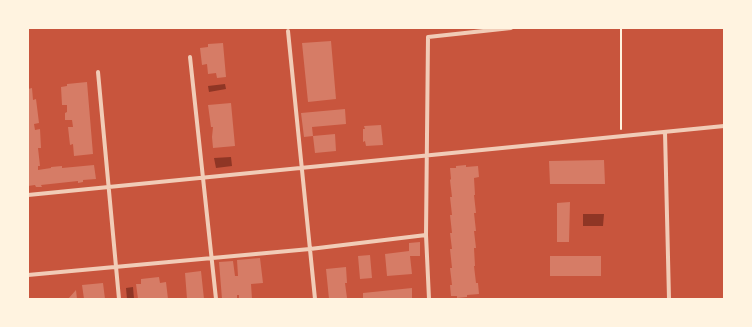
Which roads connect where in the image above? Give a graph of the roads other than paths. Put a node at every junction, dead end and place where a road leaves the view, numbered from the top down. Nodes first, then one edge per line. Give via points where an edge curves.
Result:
1 (511, 28) edge
2 (288, 31) dead end
3 (190, 57) dead end
4 (98, 72) dead end
5 (724, 126) edge
6 (664, 132) junction
7 (427, 155) junction
8 (302, 168) junction
9 (203, 177) junction
10 (109, 187) junction
11 (28, 195) edge
12 (426, 235) junction
13 (310, 249) junction
14 (212, 257) junction
15 (116, 266) junction
16 (28, 275) edge
17 (119, 299) edge
18 (216, 299) edge
19 (315, 299) edge
20 (429, 299) edge
21 (668, 299) edge

1 - 7 street via 428,37
2 - 8 street
3 - 9 street
4 - 10 street
5 - 6 street
6 - 7 street
6 - 21 street
7 - 8 street
7 - 12 street
8 - 9 street
8 - 13 street
9 - 10 street
9 - 14 street
10 - 11 street
10 - 15 street
12 - 13 street
12 - 20 street
13 - 14 street
13 - 19 street
14 - 15 street
14 - 18 street
15 - 16 street
15 - 17 street

